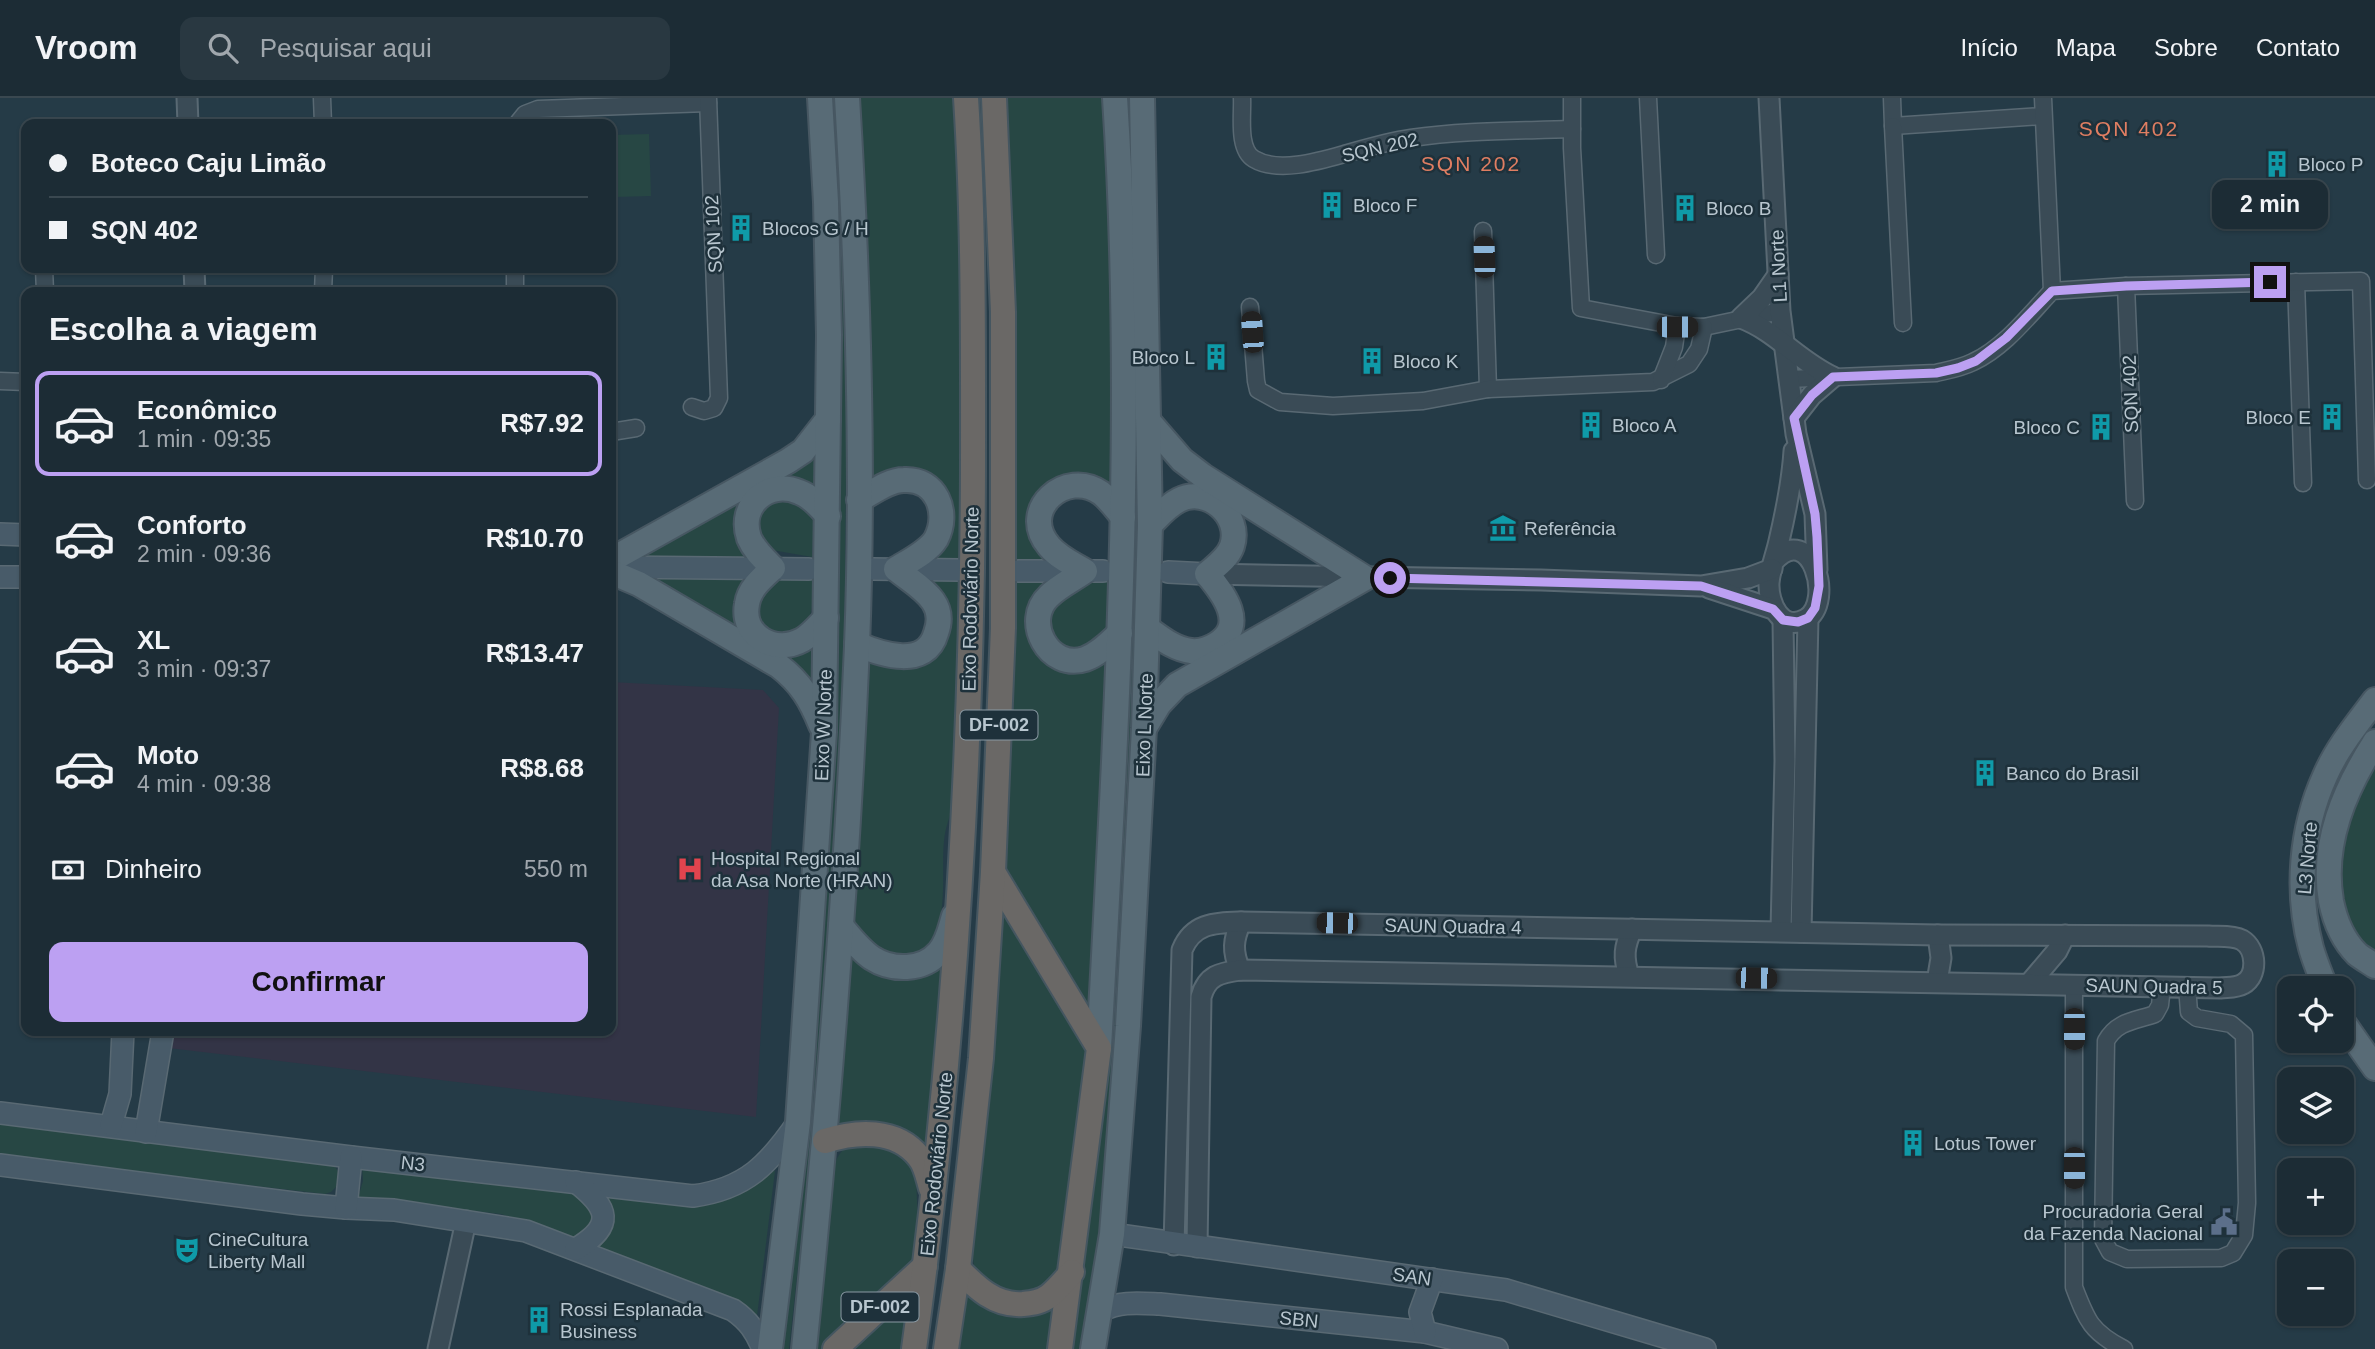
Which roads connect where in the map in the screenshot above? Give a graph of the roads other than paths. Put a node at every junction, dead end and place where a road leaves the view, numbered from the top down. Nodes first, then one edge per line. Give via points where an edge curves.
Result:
1 (187, 98) edge
2 (322, 98) edge
3 (820, 98) edge
4 (847, 98) edge
5 (966, 98) edge
6 (994, 98) edge
7 (1115, 98) edge
8 (1142, 98) edge
9 (1242, 98) edge
10 (1572, 98) edge
11 (1648, 98) edge
12 (1769, 98) edge
13 (1892, 98) edge
14 (2043, 98) edge
15 (708, 101) edge
16 (2043, 116) junction
17 (188, 119) edge
18 (323, 119) edge
19 (520, 119) edge
20 (1893, 126) junction
21 (1572, 129) junction
22 (1483, 231) dead end
23 (1656, 255) dead end
24 (1778, 275) junction
25 (2296, 282) junction
26 (2126, 286) junction
27 (2052, 291) junction
28 (1250, 307) dead end
29 (1780, 311) junction
30 (1741, 318) junction
31 (1903, 323) dead end
32 (1677, 327) junction
33 (1704, 327) junction
34 (1784, 346) junction
35 (1833, 377) junction
36 (1788, 379) junction
37 (1661, 380) junction
38 (0, 381) edge
39 (21, 382) edge
40 (1488, 389) junction
41 (692, 407) dead end
42 (828, 419) junction
43 (1150, 424) junction
44 (1795, 426) junction
45 (636, 428) dead end
46 (616, 431) edge
47 (2367, 480) dead end
48 (2303, 483) dead end
49 (859, 500) junction
50 (2135, 501) dead end
51 (828, 516) junction
52 (1123, 517) junction
53 (1150, 526) junction
54 (0, 534) edge
55 (21, 535) edge
56 (616, 557) edge
57 (1773, 565) junction
58 (772, 569) junction
59 (809, 569) dead end
60 (872, 569) dead end
61 (896, 569) junction
62 (616, 570) edge
63 (960, 570) dead end
64 (1817, 570) junction
65 (1018, 571) dead end
66 (1094, 571) junction
67 (616, 572) edge
68 (1168, 572) dead end
69 (1207, 575) junction
70 (0, 577) edge
71 (21, 577) edge
72 (1365, 578) junction
73 (1701, 586) junction
74 (1778, 615) junction
75 (826, 618) junction
76 (1808, 618) junction
77 (1147, 628) junction
78 (1119, 633) junction
79 (857, 644) junction
80 (2375, 700) edge
81 (1144, 727) junction
82 (824, 732) junction
83 (2375, 742) edge
84 (993, 872) junction
85 (960, 892) junction
86 (1241, 922) junction
87 (841, 926) junction
88 (1632, 929) junction
89 (1781, 932) junction
90 (1801, 932) junction
91 (1938, 935) junction
92 (2066, 935) junction
93 (2375, 966) edge
94 (1240, 970) junction
95 (1629, 976) junction
96 (2321, 976) edge
97 (1937, 982) junction
98 (2029, 984) junction
99 (2074, 984) junction
100 (2162, 985) junction
101 (2187, 986) junction
102 (123, 1036) edge
103 (162, 1036) edge
104 (2354, 1038) edge
105 (1099, 1048) junction
106 (2375, 1068) edge
107 (120, 1094) junction
108 (153, 1095) junction
109 (2105, 1095) junction
110 (2074, 1097) junction
111 (0, 1113) edge
112 (798, 1122) junction
113 (111, 1125) junction
114 (146, 1132) junction
115 (825, 1141) junction
116 (351, 1157) junction
117 (0, 1165) edge
118 (576, 1182) junction
119 (934, 1196) junction
120 (346, 1208) junction
121 (466, 1221) junction
122 (1112, 1234) junction
123 (2103, 1239) junction
124 (2072, 1242) junction
125 (1174, 1245) junction
126 (1197, 1247) junction
127 (576, 1250) junction
128 (925, 1266) junction
129 (958, 1269) junction
130 (1072, 1272) junction
131 (1432, 1279) junction
132 (1101, 1311) junction
133 (1425, 1332) junction
134 (438, 1349) edge
135 (763, 1349) edge
136 (770, 1349) edge
137 (804, 1349) edge
138 (835, 1349) edge
139 (914, 1349) edge
140 (946, 1349) edge
141 (1060, 1349) edge
142 (1093, 1349) edge
143 (1497, 1349) edge
144 (1705, 1349) edge
145 (2124, 1349) edge

1 - 17 street
2 - 18 street
3 - 42 main road, Eixo W Norte via 827,202
4 - 49 main road, Eixo W Norte
5 - 85 highway, Eixo Rodoviário Norte / DF-002 via 973,298 972,607
6 - 84 highway, Eixo Rodoviário Norte / DF-002 via 1003,312 1003,628
7 - 52 main road, Eixo L Norte
8 - 43 main road, Eixo L Norte
9 - 21 street, SQN 202 via 1246,151 1265,163 1318,162 1419,137
10 - 21 street
11 - 23 street
12 - 24 street, L1 Norte
13 - 20 street
14 - 16 street
15 - 19 street, SQN 102 via 538,109
15 - 41 street, SQN 102 via 719,398 714,408
16 - 20 street
16 - 27 street
20 - 31 street
21 - 32 street via 1581,308
22 - 40 street
24 - 29 street, L1 Norte
24 - 30 street
25 - 26 street
25 - 47 street via 2361,281
25 - 48 street
26 - 27 street
26 - 50 street, SQN 402
27 - 35 street via 1976,361 1936,373
28 - 40 street via 1255,382 1265,396 1280,402 1333,406 1423,401
29 - 30 street
29 - 34 street, L1 Norte
30 - 33 street
30 - 34 street via 1764,328
32 - 33 street
32 - 37 street
33 - 37 street via 1689,364
34 - 35 street
34 - 36 street, L1 Norte
35 - 36 street
35 - 44 street via 1812,395
36 - 44 street, L1 Norte
37 - 40 street
38 - 39 street
42 - 51 main road, Eixo W Norte
42 - 56 main road via 803,451 788,461
43 - 53 main road, Eixo L Norte
43 - 72 main road via 1203,476
44 - 57 street, L1 Norte via 1792,481
44 - 64 street, L1 Norte via 1815,514
45 - 46 street
49 - 61 main road via 905,479 931,487 935,493 940,503 936,538
49 - 79 main road, Eixo W Norte
51 - 58 main road via 802,493 788,488 765,491 756,499 748,517 749,537
51 - 75 main road, Eixo W Norte
52 - 66 main road via 1099,491 1087,487 1059,490 1043,504 1040,525 1049,546 1062,558
52 - 78 main road, Eixo L Norte
53 - 69 main road via 1167,508 1188,497 1218,504 1230,517 1234,534 1228,554
53 - 77 main road, Eixo L Norte
54 - 55 main road
57 - 64 street via 1785,552 1794,551 1808,557
57 - 73 street via 1748,578
57 - 74 street via 1769,583
58 - 59 main road
58 - 62 main road
58 - 75 main road via 758,582 747,604 753,634 787,645 800,641
60 - 61 main road
61 - 63 main road
61 - 79 main road via 933,601 939,616 935,637 928,648 910,656 887,656
64 - 76 street via 1815,608
65 - 66 main road
66 - 78 main road via 1048,596 1038,625 1044,645 1061,658 1082,660
67 - 82 main road via 785,671 804,690
68 - 69 main road
69 - 72 street
69 - 77 main road via 1232,613 1222,641 1211,648 1189,651
70 - 71 main road
72 - 73 street
72 - 81 main road via 1177,685
73 - 74 street
74 - 76 street via 1798,622
74 - 89 street via 1785,761
75 - 82 main road, Eixo W Norte
76 - 90 street
77 - 81 main road, Eixo L Norte
78 - 105 main road, Eixo L Norte
79 - 87 main road, Eixo W Norte
80 - 96 main road, L3 Norte via 2325,774 2311,814 2304,856 2304,907
81 - 122 main road, Eixo L Norte
82 - 112 main road, Eixo W Norte
83 - 93 main road, L3 Norte via 2345,796 2328,867 2342,935
84 - 105 highway
84 - 129 highway, Eixo Rodoviário Norte / DF-002 via 981,1058
85 - 87 main road via 947,940 938,954 912,967 887,965 873,958
85 - 119 highway, Eixo Rodoviário Norte / DF-002
86 - 88 street, SAUN Quadra 4
86 - 94 street via 1233,949
86 - 125 street, SAUN Quadra 4 via 1205,925 1193,932 1182,950
87 - 115 main road, Eixo W Norte
88 - 89 street, SAUN Quadra 4
88 - 95 street via 1624,945
89 - 90 street, SAUN Quadra 5
90 - 91 street, SAUN Quadra 5
91 - 92 street, SAUN Quadra 5
91 - 97 street
92 - 98 street
92 - 101 street, SAUN Quadra 5 via 2235,938 2251,951 2254,968 2244,984
94 - 95 street
94 - 126 street via 1218,973 1204,986 1201,997
95 - 97 street, SAUN Quadra 5
97 - 98 street, SAUN Quadra 5
98 - 99 street, SAUN Quadra 5
99 - 100 street, SAUN Quadra 5
99 - 110 street
100 - 101 street, SAUN Quadra 5
100 - 109 street via 2155,1014 2117,1027 2106,1041
101 - 123 street via 2189,1012 2197,1018 2231,1024 2244,1035 2244,1235 2233,1252 2221,1258 2127,1259 2110,1252
102 - 107 main road
103 - 108 main road
104 - 106 main road
105 - 130 highway
107 - 108 main road
107 - 113 main road
108 - 114 main road
109 - 110 street
109 - 123 street
110 - 124 street
111 - 113 main road, N3
112 - 118 main road, N3 via 763,1166 718,1193 693,1196
112 - 136 main road, Eixo W Norte
113 - 114 main road, N3
114 - 116 main road, N3
115 - 119 highway via 862,1132 908,1146 925,1167
115 - 137 main road, Eixo W Norte
116 - 118 main road, N3
116 - 120 main road
117 - 120 main road
118 - 127 main road via 596,1198 602,1221 599,1231
119 - 128 highway, Eixo Rodoviário Norte / DF-002
120 - 121 main road
121 - 127 main road via 526,1231
121 - 134 street
122 - 125 main road, SAN
122 - 132 main road, Eixo L Norte
123 - 124 street
124 - 145 street via 2074,1287 2085,1318 2102,1338
125 - 126 main road, SAN
126 - 131 main road, SAN
127 - 135 main road via 733,1310 755,1330
128 - 138 highway, Eixo Rodoviário Norte / DF-002
128 - 139 highway, Eixo Rodoviário Norte / DF-002
129 - 130 highway via 993,1299 1009,1305 1038,1302
129 - 140 highway, Eixo Rodoviário Norte / DF-002
130 - 141 highway
131 - 133 main road via 1420,1312
131 - 144 main road, SAN via 1506,1290
132 - 133 main road, SBN via 1130,1302
132 - 142 main road, Eixo L Norte
133 - 143 main road, SBN

